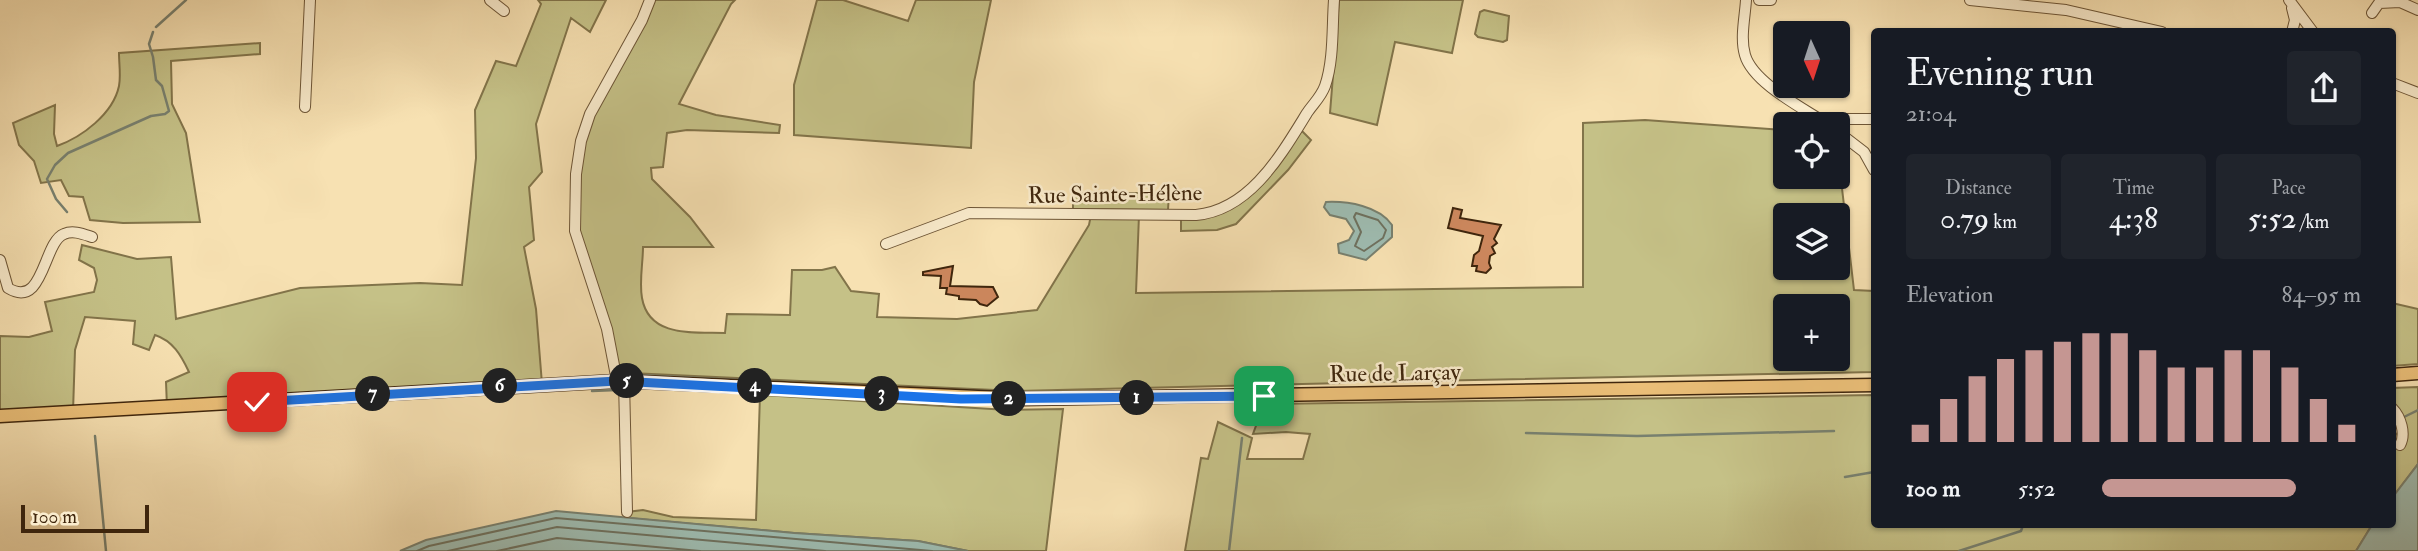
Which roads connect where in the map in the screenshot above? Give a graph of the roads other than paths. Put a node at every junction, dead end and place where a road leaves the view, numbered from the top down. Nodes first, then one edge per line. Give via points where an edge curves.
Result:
1 (310, 0) edge
2 (490, 0) edge
3 (650, 0) edge
4 (1334, 0) edge
5 (1746, 0) edge
6 (1759, 0) edge
7 (1771, 0) edge
8 (1970, 0) edge
9 (2290, 0) edge
10 (2068, 5) edge
11 (2418, 10) edge
12 (504, 12) dead end
13 (2372, 13) dead end
14 (2148, 28) edge
15 (2293, 28) edge
16 (2294, 28) edge
17 (2310, 28) edge
18 (2311, 28) edge
19 (2396, 85) edge
20 (2418, 93) edge
21 (305, 107) dead end
22 (1809, 112) edge
23 (1850, 119) edge
24 (1871, 119) edge
25 (1850, 141) edge
26 (1871, 165) edge
27 (92, 237) dead end
28 (886, 244) dead end
29 (0, 260) edge
30 (2418, 373) edge
31 (2396, 375) edge
32 (620, 381) junction
33 (1871, 385) edge
34 (0, 416) edge
35 (2396, 416) edge
36 (2400, 445) dead end
37 (627, 512) dead end

1 - 21 street
2 - 12 street
3 - 32 street via 590,114 576,174 578,241
4 - 28 street, Rue Sainte-Hélène via 1323,91 1279,157 1232,205 1196,215 969,213
5 - 22 street via 1745,54 1751,68
6 - 7 street
8 - 10 street
9 - 15 street
9 - 18 street
10 - 14 street
11 - 13 street via 2395,1 2379,3
16 - 17 street via 2299,23
19 - 20 street
23 - 24 street
25 - 26 street
27 - 29 street via 61,235 37,282 28,290 8,288
30 - 31 main road
32 - 33 main road, Rue de Larçay via 1021,400
32 - 34 main road, Rue de Larçay
32 - 37 street
35 - 36 street via 2402,428

